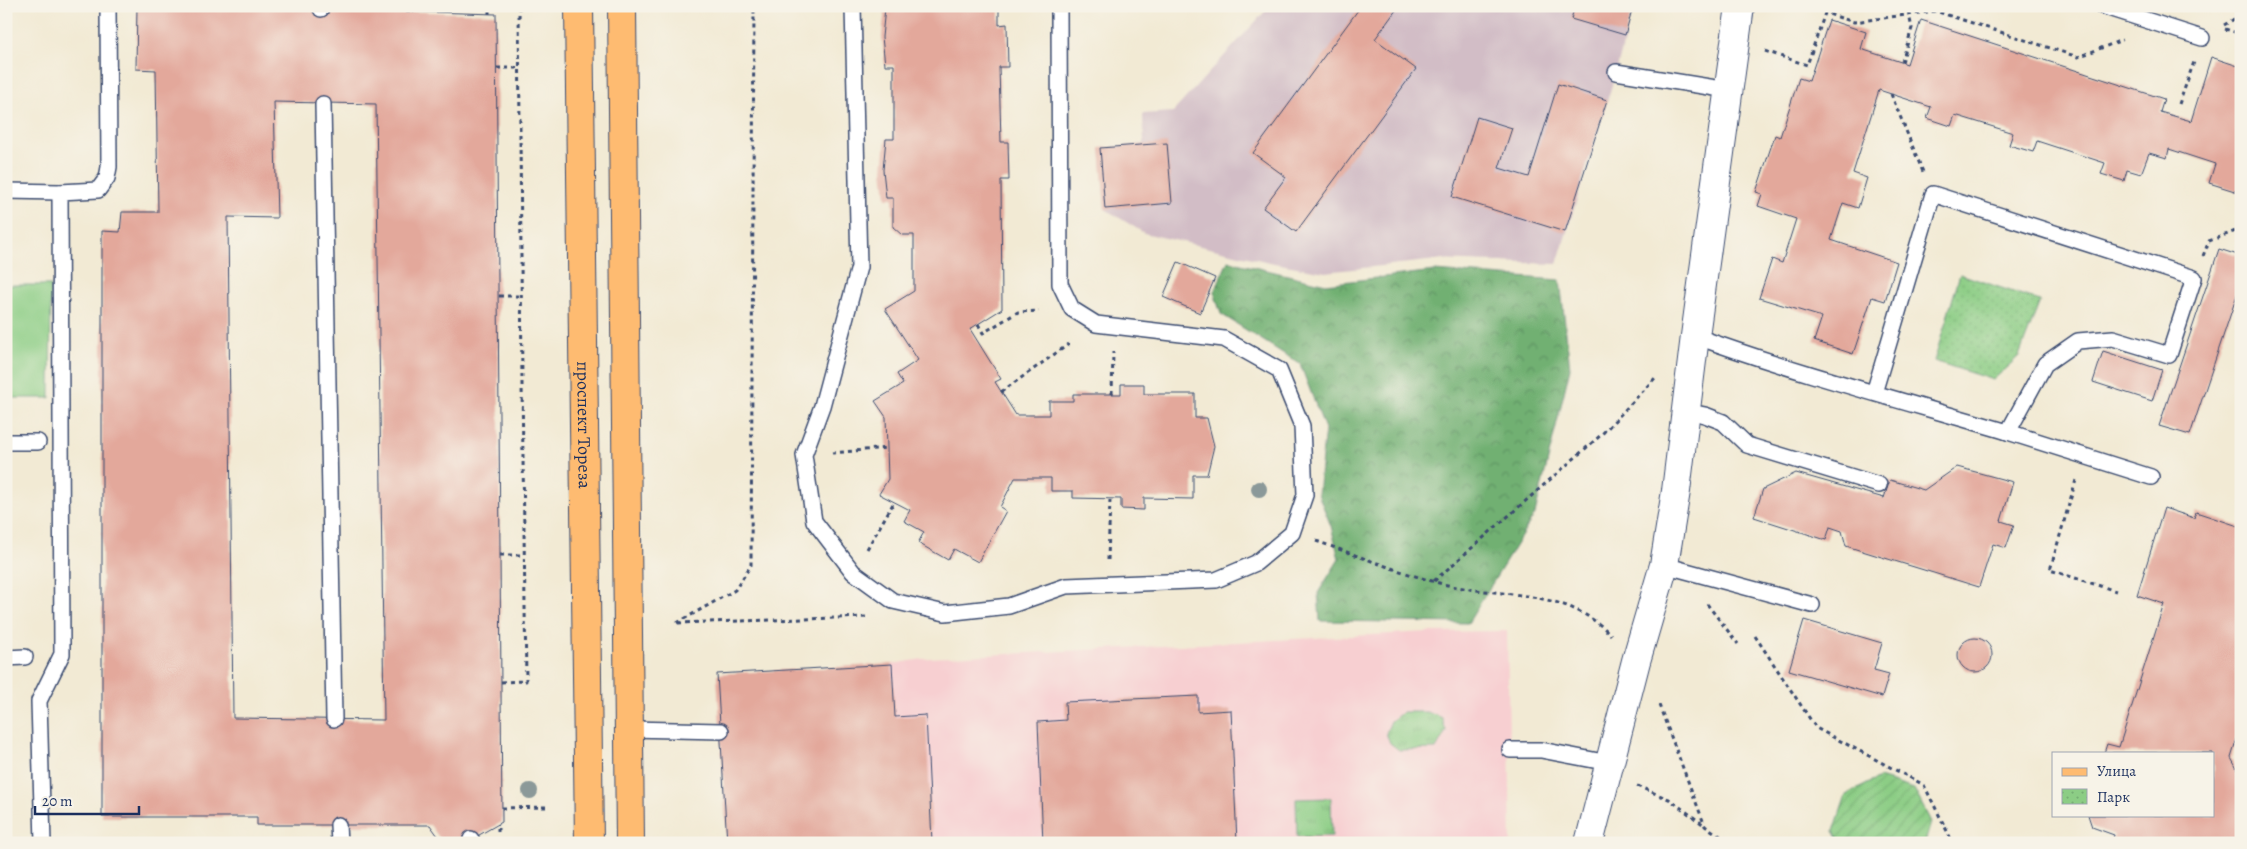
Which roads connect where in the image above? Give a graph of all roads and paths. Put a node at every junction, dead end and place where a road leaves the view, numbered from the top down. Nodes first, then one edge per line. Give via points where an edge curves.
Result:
1 (108, 6) edge
2 (489, 6) edge
3 (519, 6) edge
4 (579, 6) edge
5 (622, 6) edge
6 (754, 6) edge
7 (854, 6) edge
8 (1059, 6) edge
9 (1740, 6) edge
10 (1907, 6) edge
11 (2102, 6) edge
12 (489, 14) dead end
13 (1909, 14) junction
14 (2219, 27) dead end
15 (2241, 34) edge
16 (2202, 38) joint
17 (1735, 40) junction
18 (2113, 43) dead end
19 (1902, 62) dead end
20 (497, 68) dead end
21 (518, 68) junction
22 (1616, 72) dead end
23 (1728, 90) junction
24 (1891, 94) dead end
25 (323, 104) dead end
26 (2179, 104) dead end
27 (6, 191) edge
28 (60, 192) junction
29 (1933, 194) junction
30 (2241, 229) edge
31 (2194, 278) junction
32 (499, 296) dead end
33 (521, 296) junction
34 (1039, 311) dead end
35 (978, 324) dead end
36 (1694, 336) junction
37 (1070, 344) dead end
38 (1113, 348) dead end
39 (1661, 371) dead end
40 (1001, 392) dead end
41 (1874, 393) junction
42 (1112, 394) dead end
43 (1685, 411) junction
44 (2008, 432) junction
45 (6, 442) edge
46 (38, 442) dead end
47 (887, 448) dead end
48 (804, 456) junction
49 (2083, 456) junction
50 (2151, 478) dead end
51 (1879, 485) dead end
52 (1110, 499) dead end
53 (894, 502) dead end
54 (1292, 533) junction
55 (500, 555) dead end
56 (524, 555) junction
57 (1108, 566) dead end
58 (1672, 567) junction
59 (853, 572) junction
60 (1433, 582) junction
61 (2116, 591) dead end
62 (893, 601) junction
63 (1812, 605) dead end
64 (1755, 636) dead end
65 (1738, 644) dead end
66 (25, 657) dead end
67 (6, 658) edge
68 (1636, 661) junction
69 (501, 682) dead end
70 (334, 719) dead end
71 (629, 729) junction
72 (721, 731) dead end
73 (1510, 750) dead end
74 (1609, 763) junction
75 (546, 807) dead end
76 (502, 808) dead end
77 (338, 825) dead end
78 (1705, 826) junction
79 (2035, 841) dead end
80 (42, 843) edge
81 (339, 843) edge
82 (589, 843) edge
83 (630, 843) edge
84 (1589, 843) edge
85 (1731, 843) edge
86 (1953, 843) edge
87 (2040, 843) edge

1 - 28 lane via 107,178 98,190
2 - 12 path
3 - 21 path
4 - 82 main road, проспект Тореза
5 - 71 main road
6 - 62 path via 751,565 735,590 677,623 880,616
7 - 48 lane via 859,267 822,406
8 - 54 lane via 1060,284 1072,309 1096,324 1224,339 1279,370 1302,426 1305,495
9 - 17 street
10 - 13 path
11 - 16 lane
13 - 17 path via 1854,22 1825,13 1807,65
13 - 18 path via 1935,11 2078,57
13 - 19 path via 1912,28
14 - 15 path
16 - 26 path
17 - 23 street
20 - 21 path
21 - 33 path
22 - 23 lane
23 - 36 street
24 - 29 path
25 - 70 lane
27 - 28 lane
28 - 80 lane via 62,654 39,701
29 - 31 lane
29 - 41 lane
30 - 31 path via 2209,241
31 - 44 lane via 2169,355 2113,338 2078,341 2045,364
32 - 33 path
33 - 56 path
34 - 35 path via 1018,312 983,333
36 - 41 lane
36 - 43 street
37 - 40 path
38 - 42 path
39 - 60 path via 1601,435
41 - 44 lane
43 - 51 lane via 1723,422 1747,445
43 - 58 street
44 - 49 lane
45 - 46 lane
47 - 48 path
48 - 59 lane via 814,521
49 - 50 lane
49 - 61 path via 2050,570
52 - 57 path
53 - 59 path
54 - 60 path
54 - 62 lane via 1256,563 1216,580 1066,586 1008,606 945,613
55 - 56 path
56 - 69 path via 526,682
58 - 63 lane
58 - 65 path
58 - 68 street
59 - 62 lane
60 - 68 path via 1558,602 1583,612
64 - 86 path via 1816,728 1924,785
66 - 67 lane
68 - 74 street
68 - 78 path via 1649,681
71 - 72 lane
71 - 83 main road
73 - 74 lane via 1541,750
74 - 78 path via 1624,781 1669,799
74 - 84 street
75 - 76 path
77 - 81 lane
78 - 85 path
79 - 87 path

